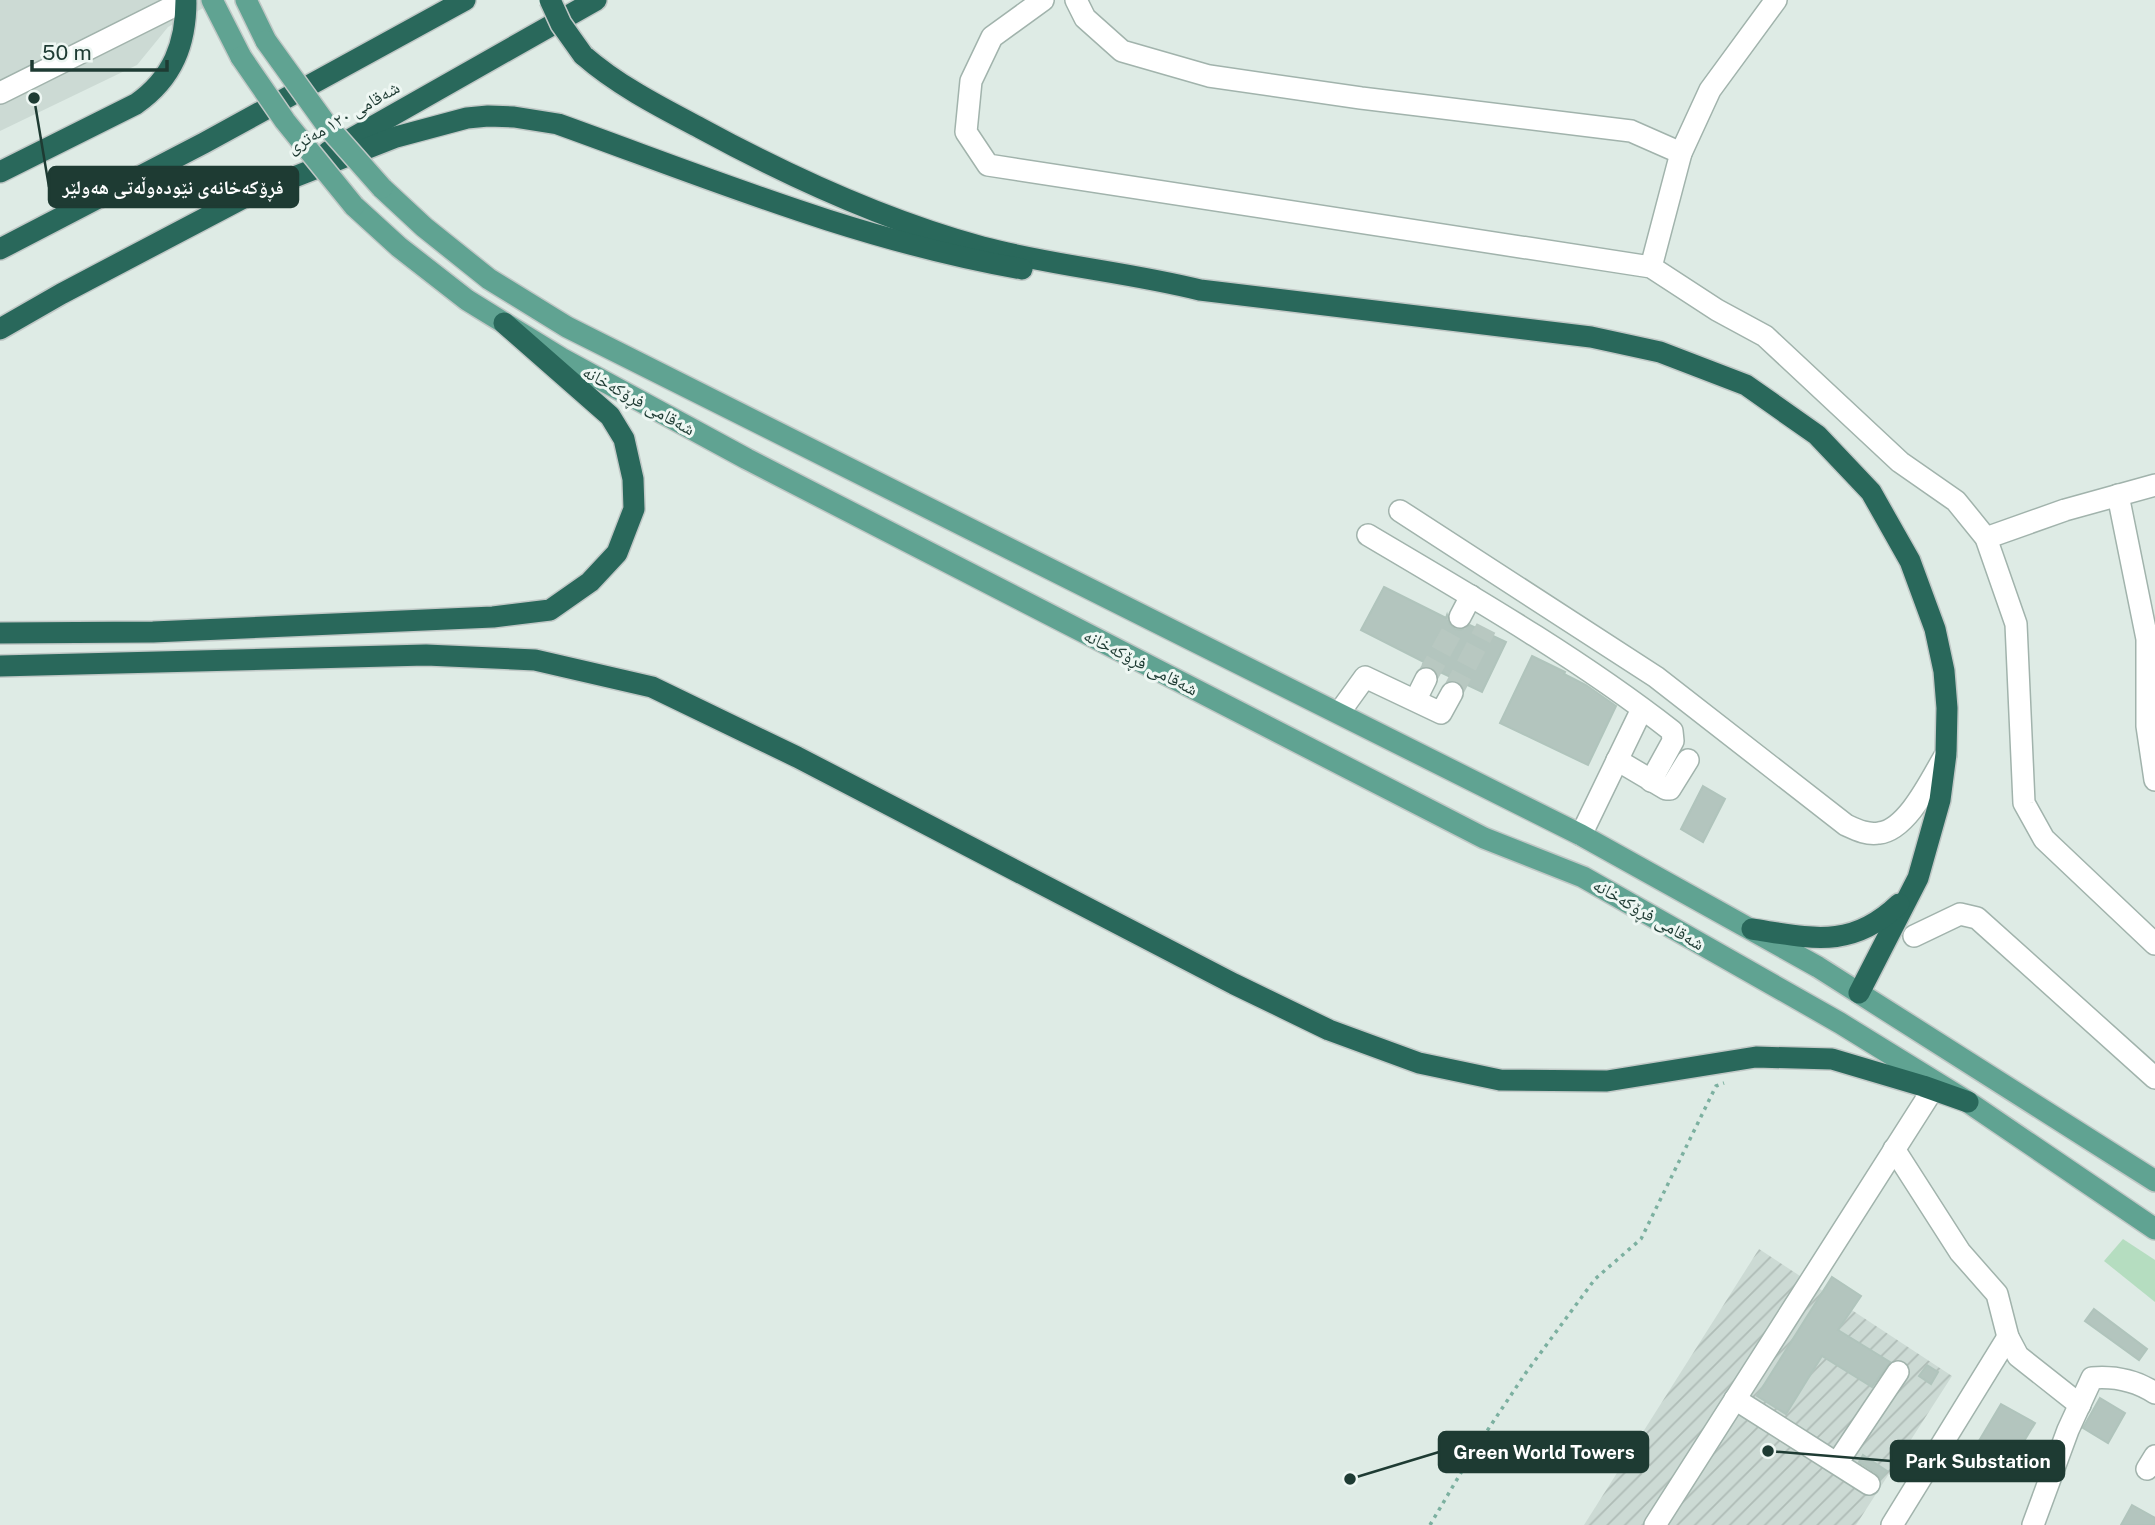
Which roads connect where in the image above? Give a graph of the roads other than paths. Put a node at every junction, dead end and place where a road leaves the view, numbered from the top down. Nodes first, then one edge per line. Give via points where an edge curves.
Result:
1 (186, 0) edge
2 (212, 0) edge
3 (246, 0) edge
4 (465, 0) edge
5 (550, 0) edge
6 (596, 0) edge
7 (1044, 0) edge
8 (1076, 0) edge
9 (1776, 0) edge
10 (0, 93) edge
11 (1681, 153) junction
12 (0, 172) edge
13 (256, 192) junction
14 (0, 249) edge
15 (1651, 267) junction
16 (1200, 290) junction
17 (61, 294) junction
18 (505, 323) junction
19 (0, 329) edge
20 (0, 340) edge
21 (2155, 485) edge
22 (2118, 495) junction
23 (1368, 535) dead end
24 (1986, 538) junction
25 (1394, 551) junction
26 (1471, 596) junction
27 (1460, 617) tunnel mouth
28 (0, 634) edge
29 (0, 666) edge
30 (1426, 679) tunnel mouth
31 (1452, 692) tunnel mouth
32 (1416, 699) junction
33 (1642, 709) junction
34 (1339, 713) junction
35 (1946, 754) junction
36 (1617, 760) junction
37 (1688, 760) dead end
38 (2155, 780) edge
39 (1651, 781) junction
40 (1581, 835) junction
41 (1601, 846) junction
42 (1583, 877) junction
43 (1909, 895) junction
44 (1752, 929) junction
45 (1914, 936) dead end
46 (2155, 944) edge
47 (1859, 993) junction
48 (1840, 1023) junction
49 (2155, 1078) edge
50 (1933, 1089) junction
51 (1968, 1102) junction
52 (1894, 1149) junction
53 (2155, 1181) edge
54 (2155, 1230) edge
55 (2008, 1337) junction
56 (1898, 1372) dead end
57 (2155, 1393) edge
58 (1735, 1399) junction
59 (2080, 1405) junction
60 (1837, 1464) junction
61 (1869, 1483) dead end
62 (1655, 1525) edge
63 (1892, 1525) edge
64 (2033, 1525) edge

1 - 10 street
1 - 12 highway via 180,52 150,94
2 - 18 main road, شەقامی فڕۆکەخانە, bridge via 242,57 285,121 354,206 467,300
3 - 34 main road, شەقامی فڕۆکەخانە, bridge via 266,41 328,127 382,188 489,279 681,386
4 - 14 highway
5 - 16 highway, bridge via 565,30 594,65 667,111 765,163 910,226 984,247
6 - 13 highway, شەقامی ١٢٠ مەتری
7 - 15 street via 992,37 971,81 966,132 988,165
8 - 11 street via 1085,18 1122,51 1209,76 1631,131
9 - 11 street via 1710,90
11 - 15 street
13 - 16 highway via 434,126 488,116 536,119 833,223 974,261 1147,288
13 - 17 highway, شەقامی ١٢٠ مەتری
15 - 24 street via 1765,336 1900,462 1956,501
16 - 35 highway via 1591,337 1660,352 1746,385 1817,435 1871,492 1910,561 1935,629 1944,671
17 - 19 highway, شەقامی ١٢٠ مەتری
17 - 20 highway
18 - 28 highway via 610,416 624,439 633,480 634,509 617,553 590,582 550,610 493,617 153,632
18 - 42 main road, شەقامی فڕۆکەخانە via 760,466 1471,832
21 - 22 street
22 - 24 street
22 - 38 street via 2147,639 2147,726
23 - 25 street
24 - 46 street via 2015,624 2024,803 2044,839
25 - 26 street
25 - 35 street via 1409,517 1666,683 1846,825 1865,833 1881,833 1909,814
26 - 27 street
26 - 33 street via 1491,620
29 - 50 highway via 426,655 535,660 653,687 1234,984 1329,1030 1419,1063 1500,1080 1607,1082 1756,1057 1832,1059
30 - 32 street
31 - 32 street via 1441,713
32 - 34 street via 1365,677
33 - 36 street
33 - 39 street via 1674,738
34 - 40 main road, شەقامی فڕۆکەخانە
35 - 43 highway via 1933,831
36 - 39 street
36 - 40 street
37 - 39 street via 1670,789
40 - 41 main road, شەقامی فڕۆکەخانە
41 - 42 main road
41 - 44 main road, شەقامی فڕۆکەخانە
42 - 48 main road, شەقامی فڕۆکەخانە
43 - 44 highway via 1878,922 1843,936 1808,937
43 - 47 highway
44 - 47 main road, شەقامی فڕۆکەخانە
45 - 49 street via 1960,914 1977,918
47 - 48 main road
47 - 53 main road, شەقامی فڕۆکەخانە
48 - 51 main road, شەقامی فڕۆکەخانە
50 - 51 highway
50 - 52 street
51 - 54 main road, شەقامی فڕۆکەخانە
52 - 55 street via 1960,1252 1997,1294
52 - 58 street
55 - 59 street via 2018,1356
55 - 63 street
56 - 60 street
57 - 59 street via 2139,1383 2092,1378
58 - 60 street
58 - 62 street
59 - 64 street
60 - 61 street

